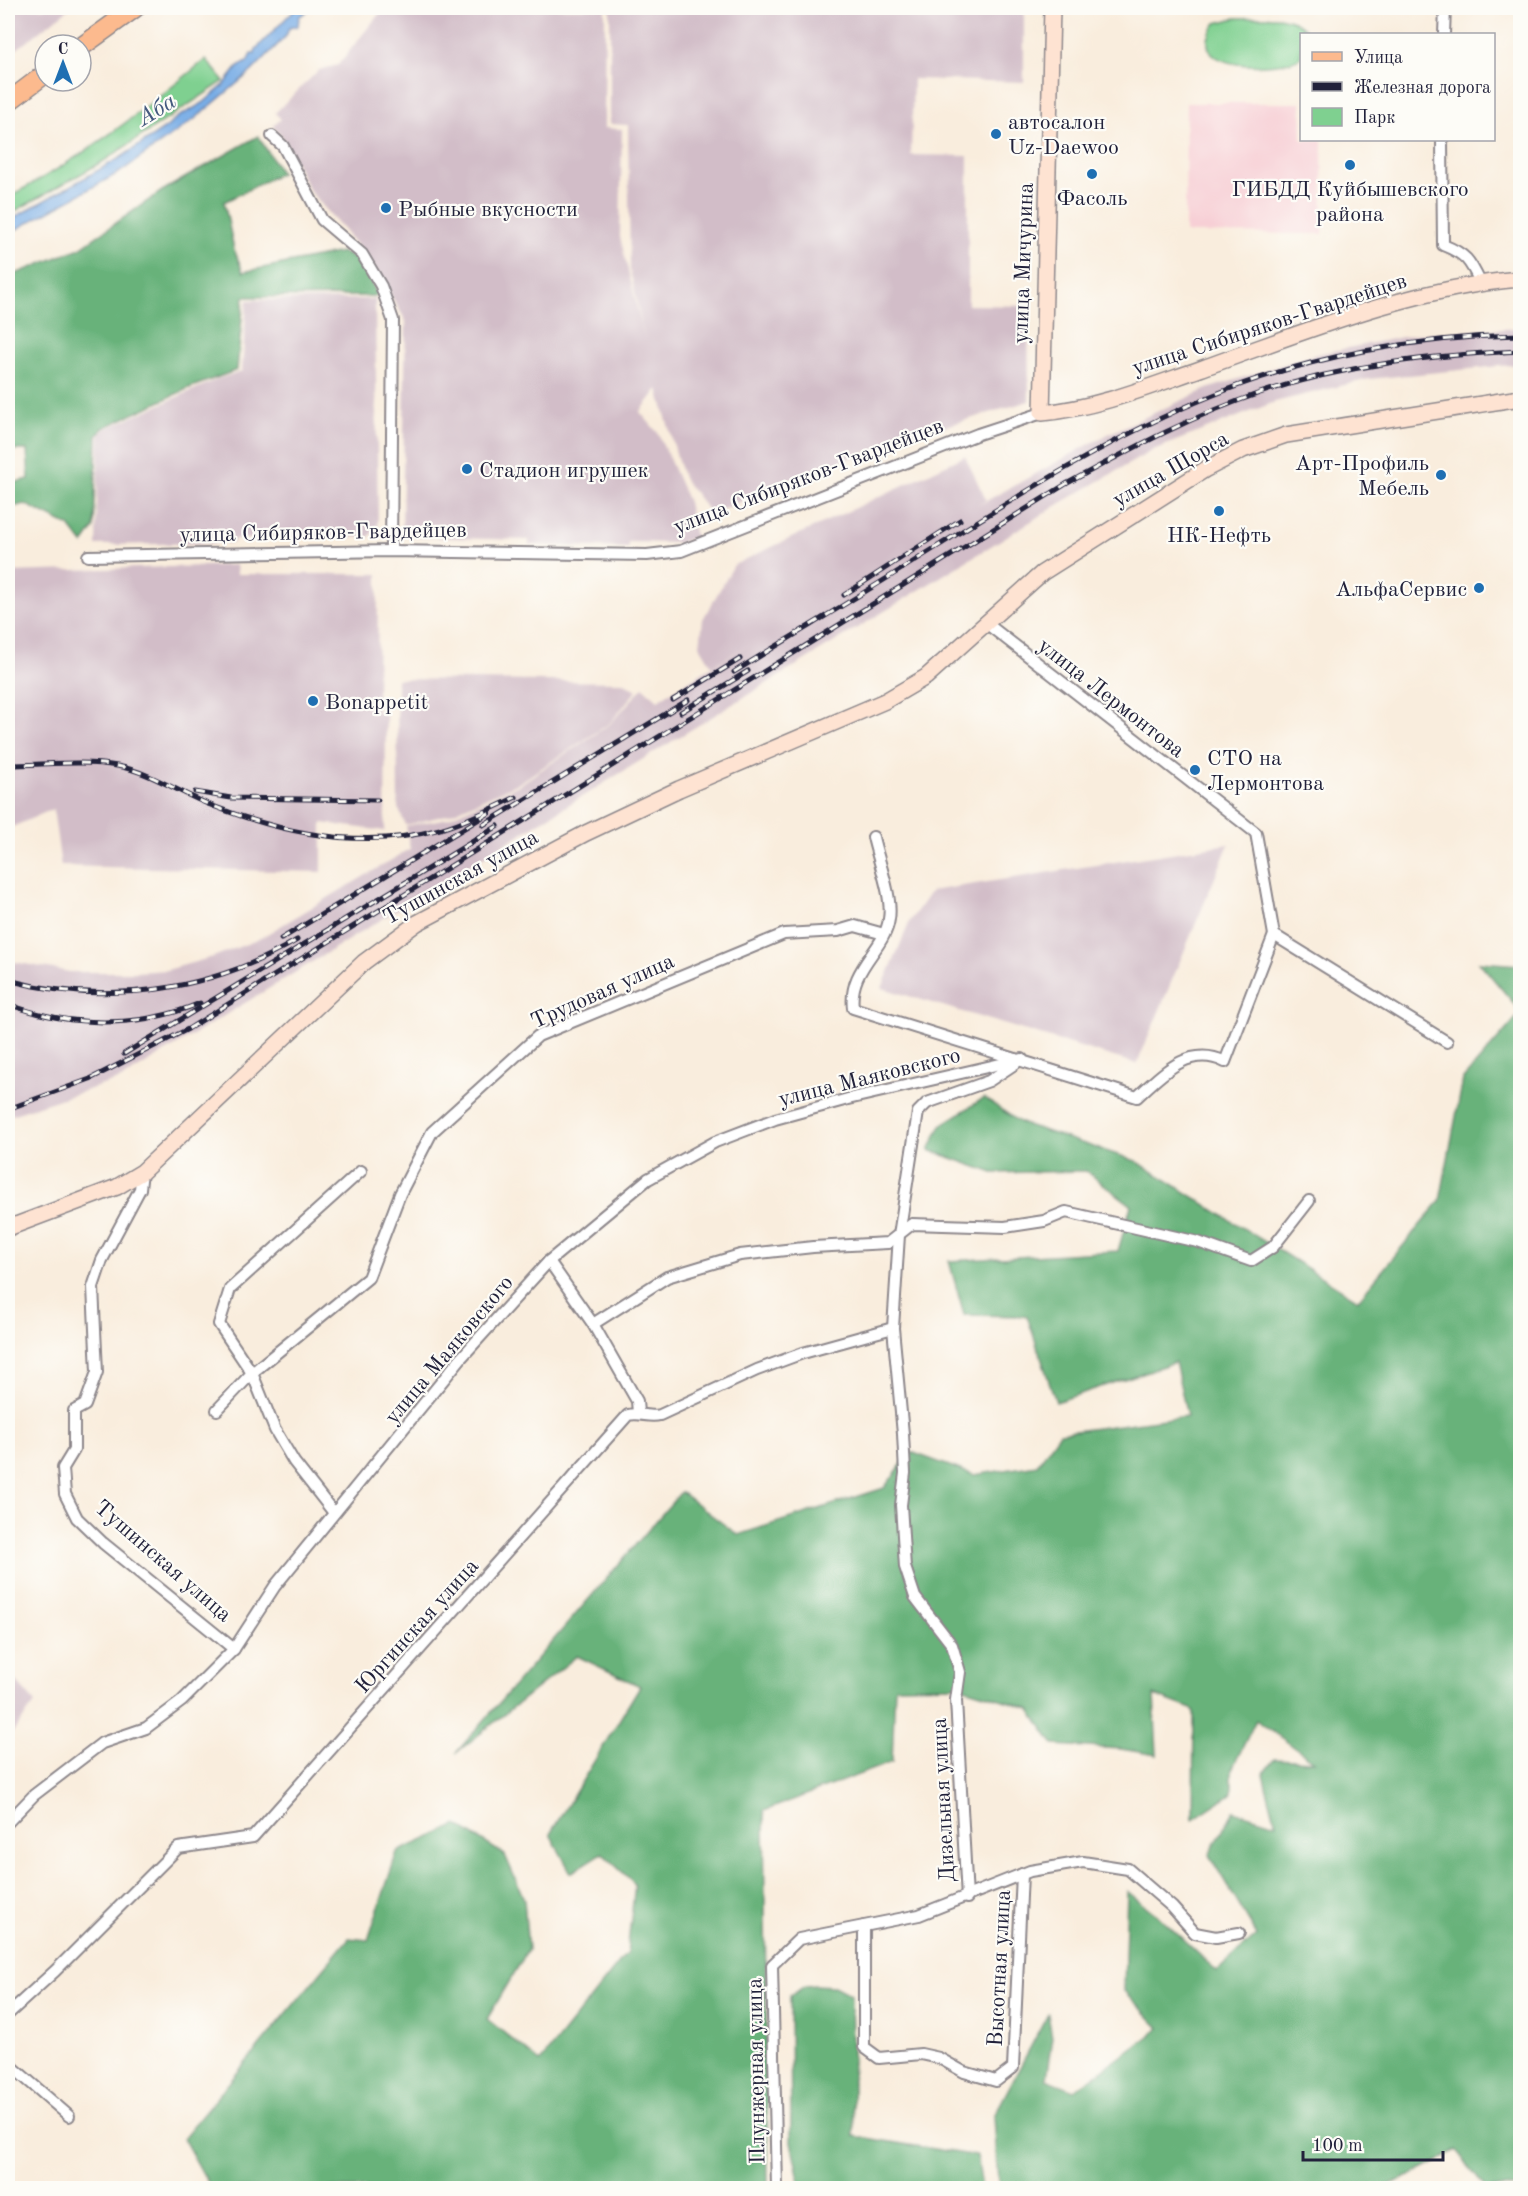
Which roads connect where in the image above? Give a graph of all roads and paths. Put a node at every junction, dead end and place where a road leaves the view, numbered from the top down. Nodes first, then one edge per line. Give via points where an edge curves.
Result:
1 (135, 8) edge
2 (1052, 8) edge
3 (1445, 8) edge
4 (1444, 33) edge
5 (93, 38) edge
6 (33, 83) edge
7 (8, 102) edge
8 (272, 136) dead end
9 (1442, 141) edge
10 (1521, 279) edge
11 (1480, 282) junction
12 (1521, 398) edge
13 (1042, 412) junction
14 (391, 551) junction
15 (88, 556) dead end
16 (986, 622) junction
17 (926, 677) joint
18 (873, 837) dead end
19 (884, 934) junction
20 (1274, 935) junction
21 (1448, 1042) dead end
22 (1022, 1059) junction
23 (361, 1171) dead end
24 (142, 1172) junction
25 (1309, 1202) dead end
26 (8, 1228) edge
27 (898, 1234) junction
28 (549, 1262) junction
29 (593, 1324) junction
30 (893, 1328) junction
31 (252, 1373) junction
32 (217, 1410) dead end
33 (638, 1413) junction
34 (334, 1513) junction
35 (234, 1649) junction
36 (8, 1822) edge
37 (1022, 1874) junction
38 (967, 1898) junction
39 (864, 1926) junction
40 (1239, 1933) dead end
41 (8, 2014) edge
42 (8, 2063) edge
43 (69, 2116) dead end
44 (777, 2188) edge

1 - 5 main road
2 - 13 main road, улица Мичурина
3 - 4 street
6 - 7 main road
8 - 14 street via 283,146 322,220 362,254 381,286 393,320
9 - 11 street via 1443,245 1469,260
10 - 11 main road, улица Сибиряков-Гвардейцев
11 - 13 main road, улица Сибиряков-Гвардейцев via 1333,322 1094,405
12 - 16 main road, улица Щорса via 1341,424 1286,435 1243,450 1067,556
13 - 14 street, улица Сибиряков-Гвардейцев via 681,551 648,555
14 - 15 street, улица Сибиряков-Гвардейцев
16 - 17 main road, улица Щорса
16 - 20 street, улица Лермонтова via 1256,833
17 - 24 main road, Тушинская улица via 885,701 586,833 417,923 364,962
18 - 19 street via 890,909
19 - 22 street via 866,958 855,985 853,1008
19 - 31 street, Трудовая улица via 855,927 784,933 538,1036 432,1132 400,1194 368,1278
20 - 21 street
20 - 22 street via 1226,1062 1213,1056 1185,1059 1169,1067 1137,1096
22 - 27 street, Дизельная улица via 988,1081 927,1103 918,1112
22 - 28 street, улица Маяковского via 848,1099 775,1119 715,1142 648,1179
23 - 31 street via 230,1289 219,1324
24 - 26 main road, Тушинская улица via 117,1187
24 - 35 street, Тушинская улица via 140,1189 102,1260 93,1287 97,1372 86,1405 74,1411 74,1450 63,1468 64,1494 77,1518 103,1543
25 - 27 street via 1273,1247 1251,1261 1198,1242 1066,1212 1044,1221 1005,1227 912,1224
27 - 29 street via 888,1243 813,1246 740,1255 667,1277
27 - 30 street, Дизельная улица
28 - 29 street
28 - 34 street, улица Маяковского via 461,1358
29 - 33 street via 637,1401
30 - 33 street via 803,1353 660,1415
30 - 38 street, Дизельная улица via 905,1473 901,1505 905,1567 915,1597 952,1645 960,1672 957,1701
31 - 32 street, Трудовая улица
31 - 34 street via 275,1430 294,1462
33 - 41 street, Юргинская улица via 628,1415 253,1837 178,1848
34 - 35 street, улица Маяковского via 275,1586
35 - 36 street, улица Маяковского via 182,1701 146,1728 102,1743 34,1795
37 - 38 street, Плунжерная улица
37 - 39 street, Высотная улица via 1013,2068 996,2081 964,2072 939,2058 921,2054 879,2058 864,2047
37 - 40 street, Плунжерная улица via 1083,1862 1128,1869 1172,1906 1196,1933 1216,1937
38 - 39 street, Плунжерная улица via 918,1915
39 - 44 street, Плунжерная улица via 800,1939 772,1965
42 - 43 street

